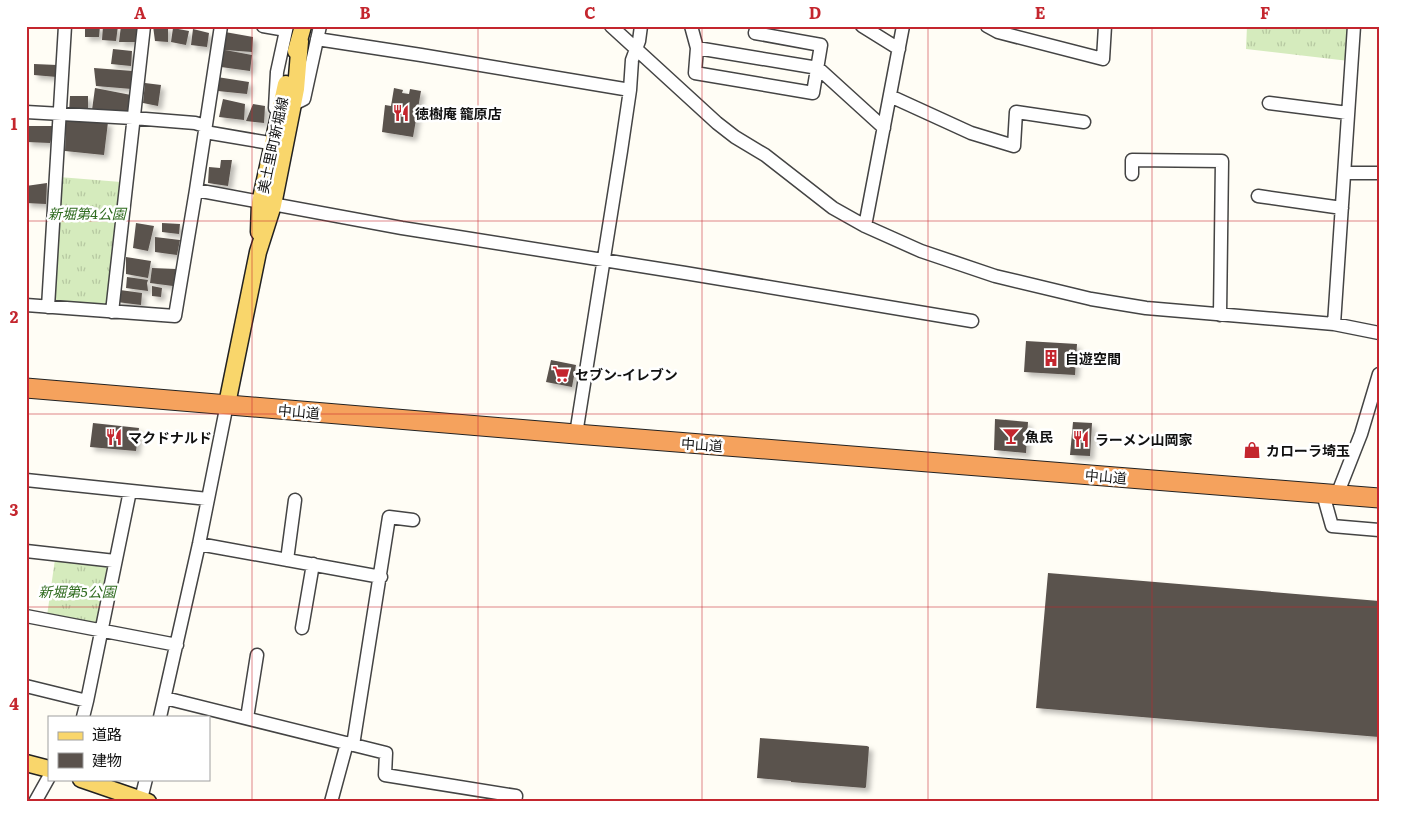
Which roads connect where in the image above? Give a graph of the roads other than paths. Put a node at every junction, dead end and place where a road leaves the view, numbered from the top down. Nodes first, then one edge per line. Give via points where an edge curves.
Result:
1 (65, 26) edge
2 (144, 26) edge
3 (221, 26) edge
4 (263, 26) edge
5 (610, 26) edge
6 (641, 26) edge
7 (691, 26) edge
8 (757, 26) edge
9 (862, 26) edge
10 (903, 26) edge
11 (987, 26) edge
12 (1105, 26) edge
13 (1354, 26) edge
14 (287, 28) edge
15 (318, 33) edge
16 (301, 34) edge
17 (697, 48) junction
18 (899, 49) junction
19 (636, 50) junction
20 (818, 68) junction
21 (630, 90) junction
22 (890, 96) junction
23 (1269, 103) dead end
24 (287, 104) junction
25 (26, 112) edge
26 (1348, 113) junction
27 (59, 114) junction
28 (133, 118) junction
29 (1084, 122) dead end
30 (884, 128) junction
31 (205, 129) junction
32 (279, 145) junction
33 (1344, 173) junction
34 (1379, 173) edge
35 (1132, 174) dead end
36 (196, 190) junction
37 (1258, 196) dead end
38 (266, 204) junction
39 (1342, 208) junction
40 (865, 226) junction
41 (603, 260) junction
42 (26, 305) edge
43 (48, 307) junction
44 (112, 312) junction
45 (1220, 314) junction
46 (972, 321) dead end
47 (1334, 324) junction
48 (1379, 333) edge
49 (1379, 374) edge
50 (26, 388) edge
51 (227, 404) junction
52 (576, 434) junction
53 (26, 480) edge
54 (130, 491) junction
55 (1330, 495) junction
56 (1379, 498) edge
57 (208, 499) junction
58 (296, 500) dead end
59 (413, 520) dead end
60 (1379, 530) edge
61 (199, 544) junction
62 (26, 551) edge
63 (287, 560) junction
64 (115, 561) junction
65 (313, 564) junction
66 (381, 576) junction
67 (26, 616) edge
68 (302, 628) dead end
69 (101, 631) junction
70 (176, 645) junction
71 (257, 654) dead end
72 (26, 686) edge
73 (165, 698) junction
74 (87, 701) junction
75 (83, 716) edge
76 (160, 716) edge
77 (247, 718) junction
78 (350, 744) junction
79 (26, 763) edge
80 (48, 769) edge
81 (48, 779) edge
82 (84, 780) edge
83 (146, 780) edge
84 (143, 801) edge
85 (35, 802) edge
86 (331, 802) edge
87 (515, 802) edge

1 - 27 street
2 - 28 street
3 - 31 street
4 - 14 street
5 - 19 street
6 - 19 street
7 - 17 street
8 - 20 street via 755,32 820,45
9 - 18 street
10 - 18 street
11 - 12 street via 998,32 1103,59
13 - 26 street
14 - 32 street via 277,72
15 - 21 street via 421,55
15 - 24 street via 304,99
16 - 24 main road, 美土里町新堀線 via 296,89
17 - 20 street
17 - 20 street via 695,73 813,93
18 - 22 street
19 - 21 street
19 - 40 street via 728,131 765,155 832,208
20 - 30 street
21 - 41 street
22 - 29 street via 971,133 1014,146 1016,112
22 - 30 street
23 - 26 street
24 - 32 main road, 美土里町新堀線
25 - 27 street
26 - 33 street
27 - 28 street
27 - 43 street
28 - 31 street via 195,123
28 - 44 street
30 - 40 street
31 - 32 street
31 - 36 street
32 - 38 main road, 美土里町新堀線
33 - 34 street
33 - 39 street
35 - 45 street via 1132,160 1222,162
36 - 38 street
36 - 44 street via 175,316
37 - 39 street
38 - 41 street
38 - 51 main road, 美土里町新堀線
39 - 47 street
40 - 45 street via 921,251 995,276 1092,299 1146,308
41 - 46 street
41 - 52 street
42 - 43 street
43 - 44 street
45 - 47 street
47 - 48 street
49 - 55 street via 1360,434
50 - 51 highway, 中山道
51 - 52 highway, 中山道
51 - 57 street
52 - 55 highway, 中山道
53 - 54 street
54 - 57 street
54 - 64 street
55 - 56 highway, 中山道
55 - 60 street via 1332,526
57 - 61 street
58 - 63 street
59 - 66 street via 389,517
61 - 63 street
61 - 70 street
62 - 64 street
63 - 65 street
64 - 69 street
65 - 66 street
65 - 68 street
66 - 78 street
67 - 69 street
69 - 70 street
69 - 74 street
70 - 73 street
71 - 77 street
72 - 74 street
73 - 76 street
73 - 77 street
74 - 75 street
77 - 78 street
78 - 86 street
78 - 87 street via 386,753 385,775 516,796
79 - 80 main road
81 - 85 street
82 - 84 main road
83 - 84 street

